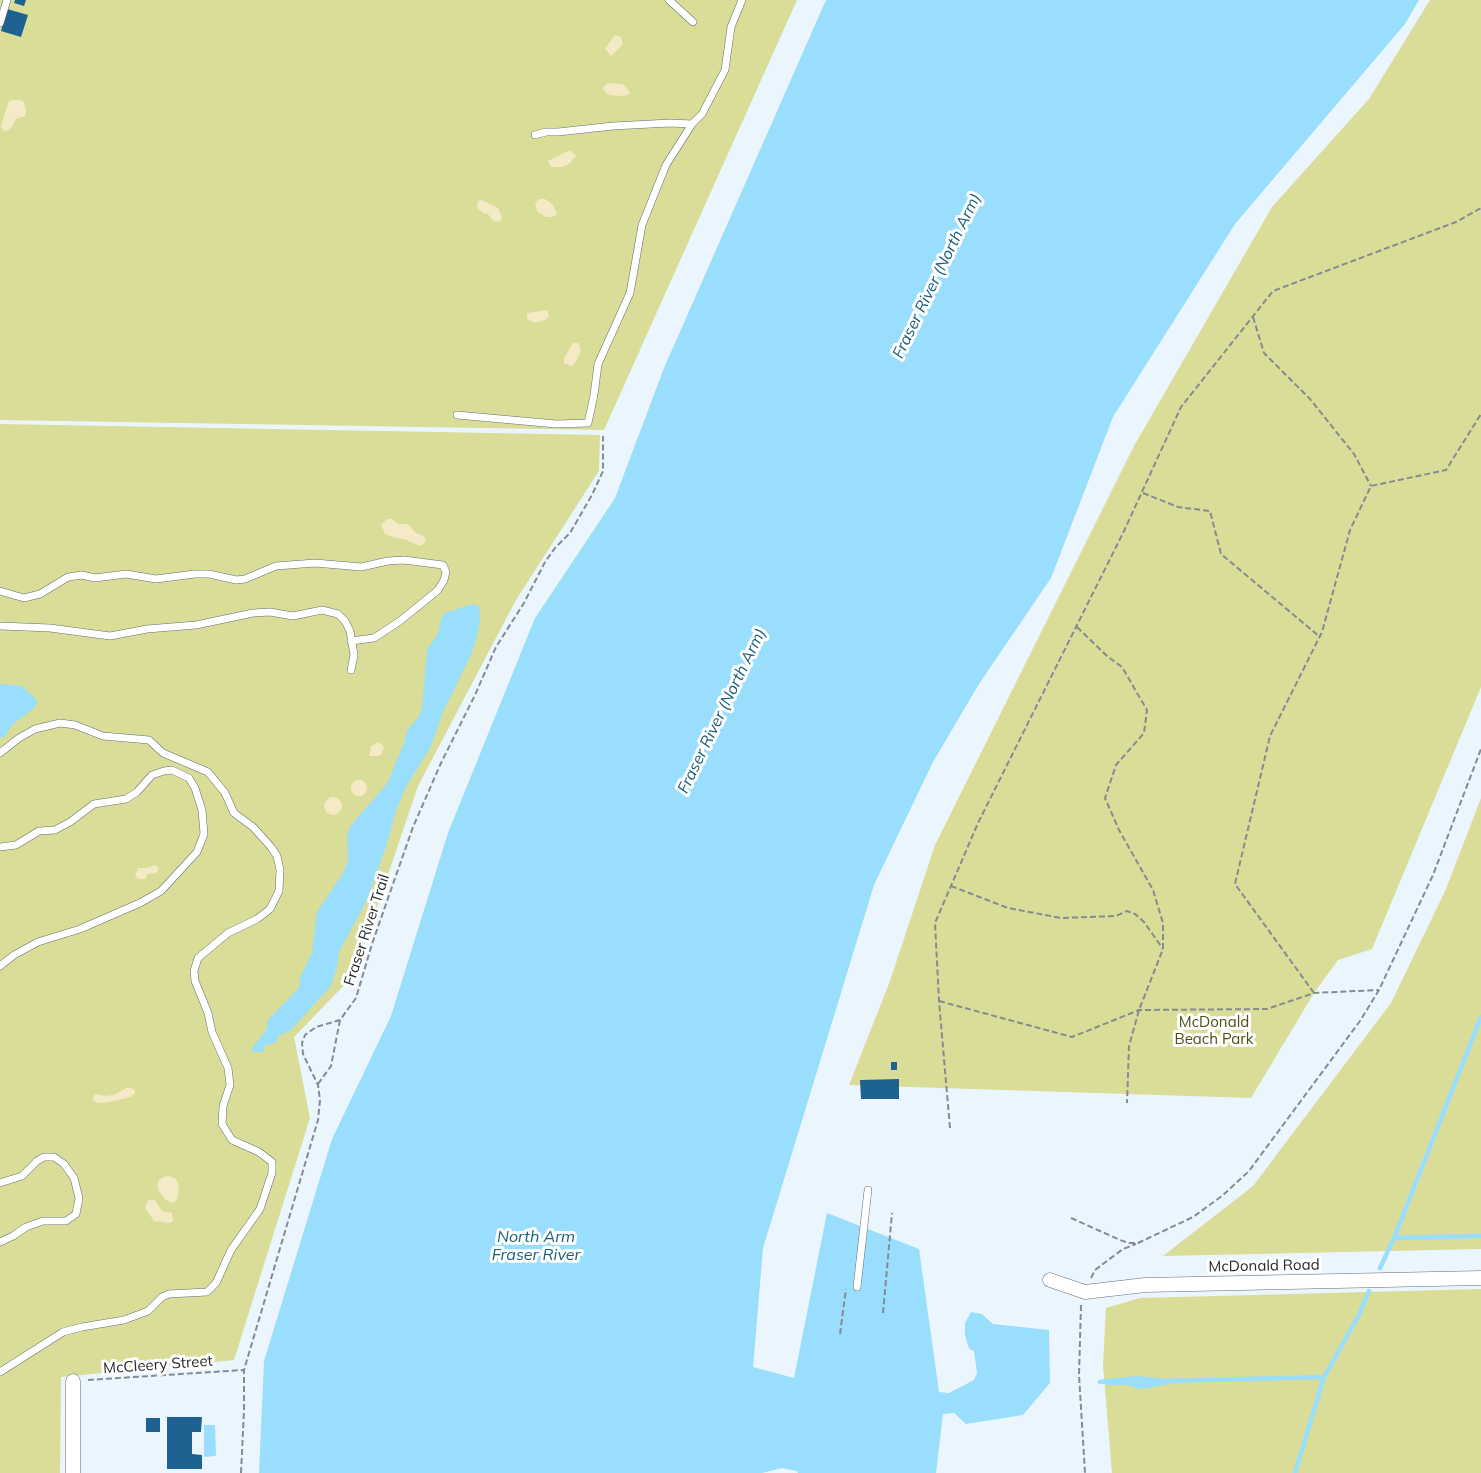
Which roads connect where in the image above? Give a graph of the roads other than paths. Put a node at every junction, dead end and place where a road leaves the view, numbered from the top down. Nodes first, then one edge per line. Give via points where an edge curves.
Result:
1 (7, 0) edge
2 (669, 0) edge
3 (742, 0) edge
4 (693, 22) dead end
5 (0, 23) edge
6 (692, 124) junction
7 (535, 135) dead end
8 (457, 415) dead end
9 (0, 591) edge
10 (0, 626) edge
11 (351, 641) junction
12 (351, 670) dead end
13 (0, 753) edge
14 (0, 847) edge
15 (0, 966) edge
16 (0, 1183) edge
17 (868, 1190) dead end
18 (0, 1242) edge
19 (1481, 1278) edge
20 (1050, 1280) dead end
21 (857, 1287) dead end
22 (0, 1372) edge
23 (73, 1381) road end
24 (73, 1473) edge

1 - 5 lane
2 - 4 lane
3 - 6 lane via 731,27 725,70 702,114
6 - 7 lane via 613,126
6 - 8 lane via 666,165 642,225 630,293 598,364 588,423
9 - 11 lane via 24,598 40,594 68,577 82,575 95,578 126,574 156,579 209,574 236,580 276,566 315,563 361,567 404,560 442,565 446,572 438,590 374,638
10 - 11 lane via 110,636 253,613 293,616 322,610 338,614 345,621
11 - 12 lane
13 - 22 lane via 35,729 60,723 103,736 148,740 164,753 208,772 225,793 234,813 271,847 280,870 279,891 270,909 228,933 198,958 194,971 212,1032 228,1068 230,1085 222,1124 232,1140 272,1162 260,1209 207,1292 169,1294 148,1311 124,1320 63,1332
14 - 15 lane via 16,845 39,831 55,830 94,804 126,799 152,775 164,771 172,770 189,778 202,810 204,834 197,852 161,891 80,929 38,942
16 - 18 lane via 22,1176 44,1157 54,1157 74,1178 79,1198 76,1214 66,1221 43,1221
17 - 21 lane
19 - 20 street, McDonald Road via 1144,1285 1085,1292
23 - 24 street

